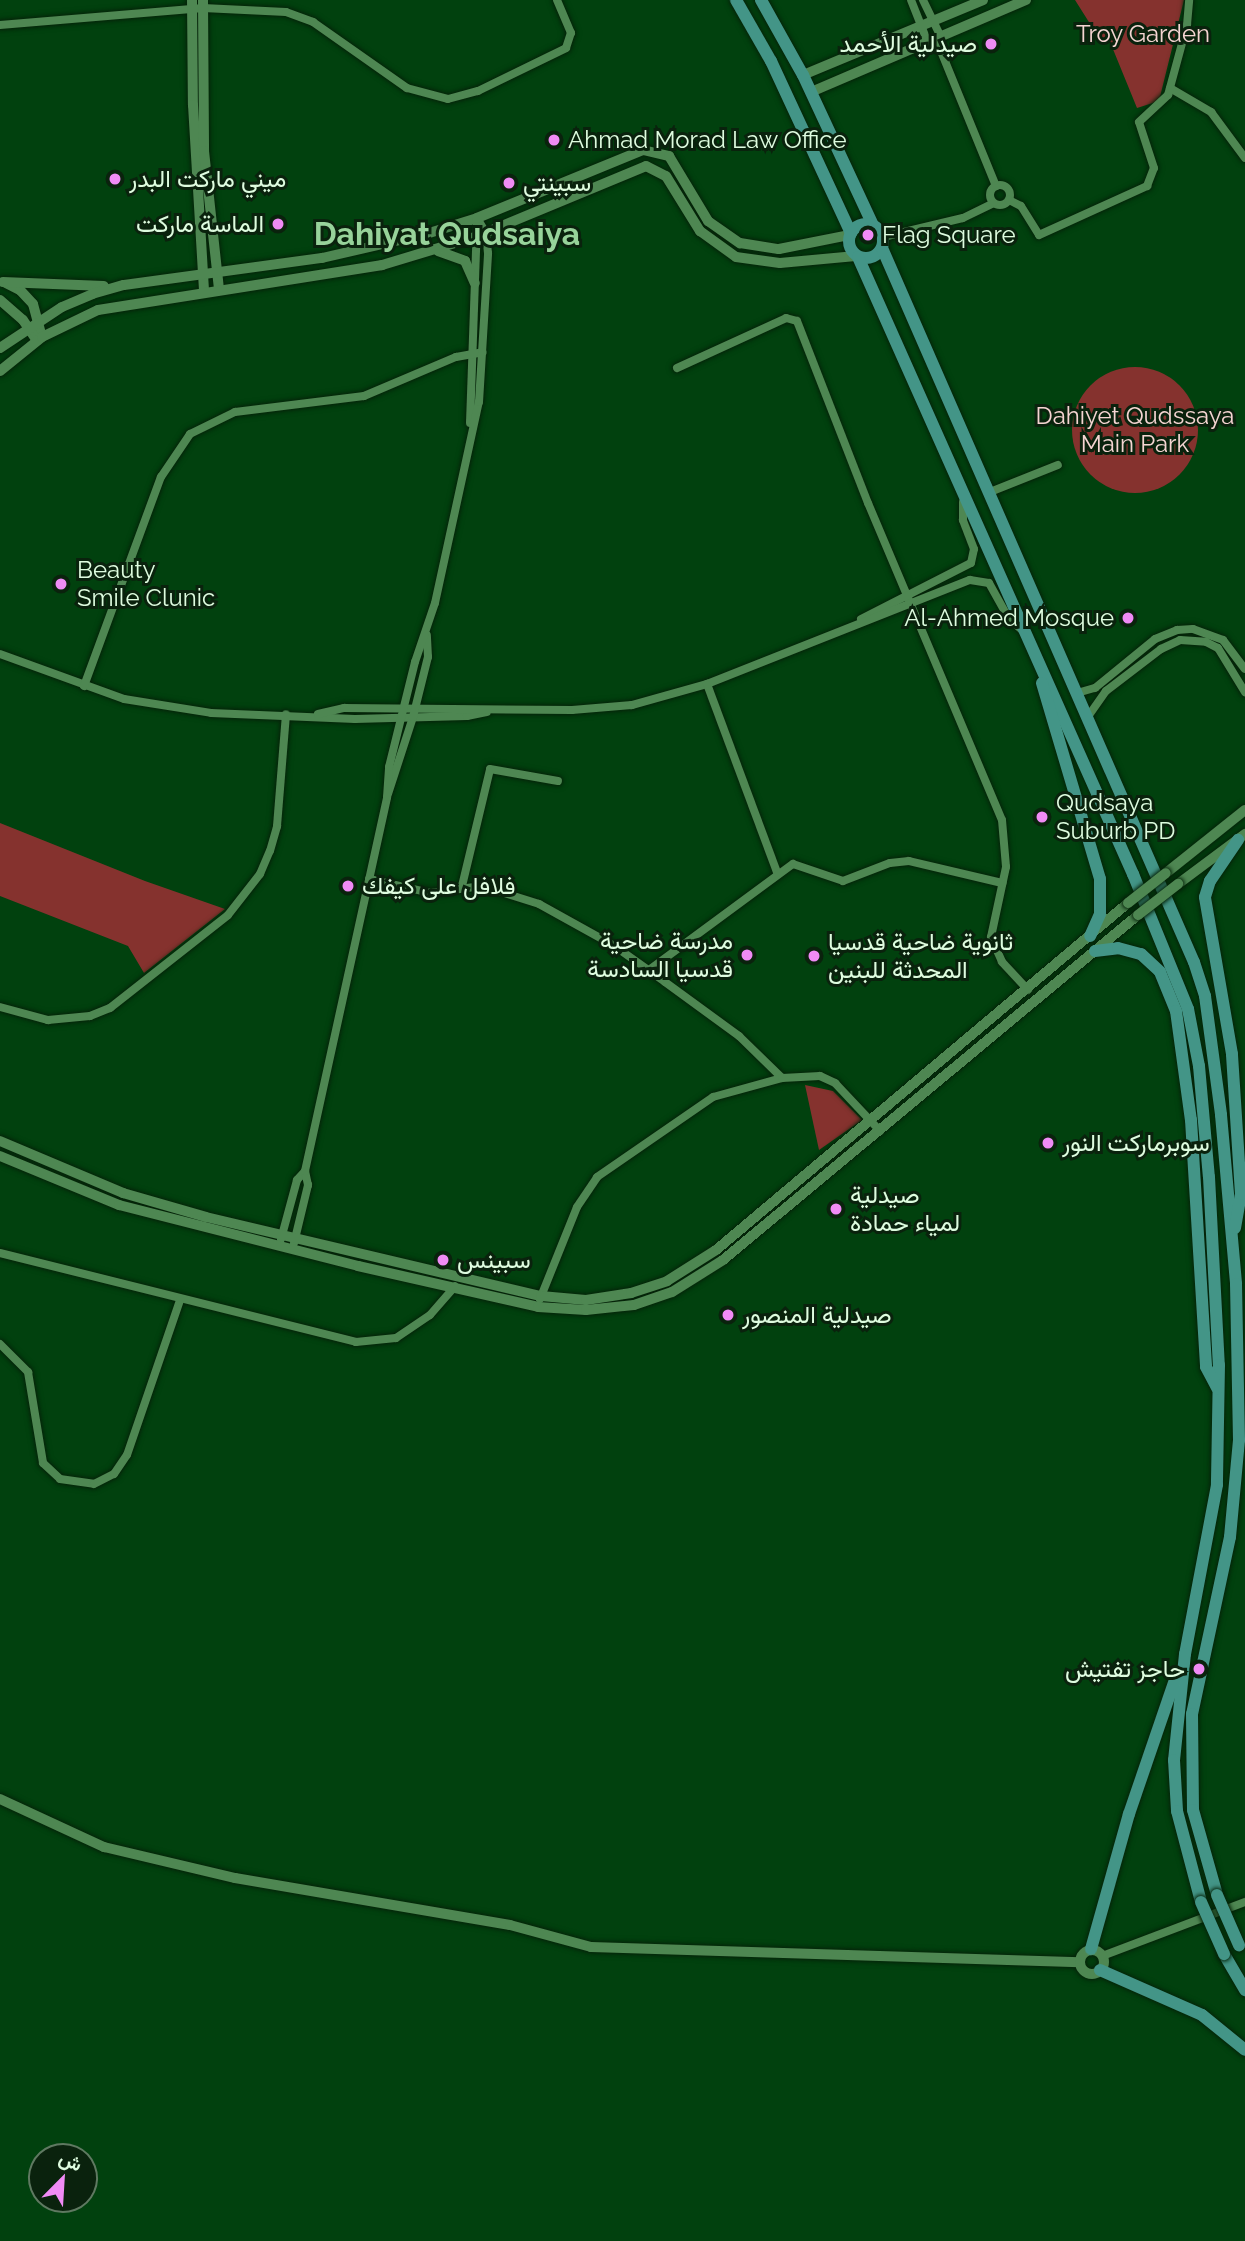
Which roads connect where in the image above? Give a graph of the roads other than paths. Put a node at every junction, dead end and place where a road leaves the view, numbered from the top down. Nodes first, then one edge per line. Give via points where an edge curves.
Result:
1 (558, 0) edge
2 (736, 0) edge
3 (761, 0) edge
4 (911, 0) edge
5 (923, 0) edge
6 (983, 0) edge
7 (1026, 0) edge
8 (1189, 0) edge
9 (198, 4) edge
10 (934, 22) junction
11 (0, 25) edge
12 (922, 27) junction
13 (935, 40) junction
14 (803, 75) junction
15 (1170, 88) junction
16 (811, 92) junction
17 (661, 151) junction
18 (1245, 158) edge
19 (653, 167) junction
20 (996, 186) junction
21 (1009, 200) junction
22 (994, 203) junction
23 (477, 218) junction
24 (873, 225) junction
25 (206, 227) junction
26 (850, 234) junction
27 (480, 235) junction
28 (827, 241) junction
29 (883, 243) junction
30 (436, 251) junction
31 (830, 255) junction
32 (857, 256) junction
33 (217, 272) junction
34 (203, 274) junction
35 (1, 283) edge
36 (475, 283) junction
37 (124, 285) junction
38 (219, 290) junction
39 (204, 292) junction
40 (0, 300) edge
41 (34, 324) junction
42 (40, 339) junction
43 (0, 348) edge
44 (483, 352) junction
45 (472, 353) junction
46 (677, 368) dead end
47 (0, 371) edge
48 (471, 426) junction
49 (1058, 465) dead end
50 (990, 492) junction
51 (964, 502) junction
52 (964, 568) junction
53 (970, 580) junction
54 (906, 594) junction
55 (911, 606) junction
56 (858, 621) junction
57 (1022, 630) junction
58 (427, 635) junction
59 (0, 654) edge
60 (1245, 669) edge
61 (1041, 672) junction
62 (707, 684) junction
63 (84, 686) junction
64 (1245, 692) edge
65 (1077, 693) junction
66 (415, 707) junction
67 (403, 708) junction
68 (491, 711) junction
69 (286, 714) junction
70 (318, 715) junction
71 (401, 717) junction
72 (413, 717) junction
73 (1087, 718) junction
74 (558, 781) dead end
75 (387, 797) junction
76 (1245, 810) edge
77 (1241, 837) edge
78 (777, 872) junction
79 (369, 879) junction
80 (1002, 883) junction
81 (462, 886) junction
82 (1090, 936) junction
83 (1095, 951) junction
84 (649, 970) junction
85 (1028, 989) junction
86 (0, 1007) edge
87 (782, 1078) junction
88 (872, 1122) junction
89 (880, 1131) junction
90 (0, 1142) edge
91 (0, 1156) edge
92 (305, 1171) junction
93 (737, 1233) junction
94 (282, 1234) junction
95 (295, 1237) junction
96 (1232, 1242) junction
97 (745, 1243) junction
98 (279, 1247) junction
99 (292, 1250) junction
100 (0, 1253) edge
101 (461, 1277) junction
102 (454, 1288) junction
103 (180, 1300) junction
104 (539, 1301) junction
105 (0, 1344) edge
106 (1219, 1392) junction
107 (1238, 1404) junction
108 (1245, 1418) edge
109 (1185, 1654) junction
110 (0, 1799) edge
111 (1244, 1907) edge
112 (1242, 1951) edge
113 (1096, 1953) junction
114 (1080, 1962) junction
115 (1100, 1970) junction
116 (1245, 1990) edge
117 (1245, 2050) edge

1 - 9 street via 571,33 566,48 478,91 448,99 420,94 393,80 300,15
2 - 26 main road via 776,72
3 - 14 main road
4 - 12 street
5 - 10 street
6 - 10 main road
7 - 13 main road
8 - 15 street
9 - 11 street
9 - 25 street via 197,106
10 - 12 main road
10 - 13 street
12 - 13 street
12 - 14 main road
13 - 16 main road
13 - 20 street
14 - 16 main road
15 - 18 street via 1211,112
15 - 21 street via 1164,102 1139,122 1154,168 1151,181 1142,190 1039,235 1021,206
16 - 24 main road
17 - 19 main road
17 - 23 main road via 628,154
17 - 28 main road via 676,163 696,205 723,234 760,248
19 - 27 main road via 639,168
19 - 31 main road via 666,176 699,231 736,257 780,263
20 - 21 street via 1007,188
20 - 22 street via 990,196
21 - 22 street
22 - 29 street via 963,218
23 - 27 street
23 - 33 main road via 322,258
24 - 26 main road via 860,225
24 - 29 main road
25 - 33 street
25 - 34 street
26 - 28 main road
26 - 32 main road
27 - 30 main road
27 - 36 street
27 - 44 street
28 - 31 main road
29 - 32 main road via 872,258
29 - 50 main road
30 - 36 main road via 465,261
30 - 38 main road via 371,267
31 - 32 main road
32 - 51 main road
33 - 34 main road
33 - 38 street
34 - 37 main road
34 - 39 street
35 - 37 main road
35 - 41 street via 27,296
36 - 45 street
37 - 41 main road via 82,298
38 - 39 main road
39 - 42 main road via 98,310
40 - 41 street
41 - 42 street
41 - 43 main road
42 - 47 main road
44 - 45 street
44 - 48 street via 479,402
45 - 48 street
45 - 63 street via 364,396 235,412 190,434 161,477
46 - 54 street via 786,318 795,319
48 - 58 street
49 - 50 street
50 - 65 main road
51 - 52 street via 963,520 974,550
51 - 57 main road
52 - 53 street via 970,571
52 - 54 street
53 - 55 street
53 - 57 street via 989,583 1009,619
54 - 55 street
54 - 56 street
55 - 56 street
55 - 80 street via 1002,820 1008,851
56 - 62 street
57 - 61 main road
58 - 66 street via 428,657
58 - 67 street
59 - 63 street
60 - 65 street via 1223,640 1209,632 1177,630 1155,639 1095,688
61 - 82 main road via 1047,712 1100,878 1100,914
61 - 106 main road via 1188,1009 1199,1066 1209,1177
62 - 68 street via 603,708
62 - 78 street
63 - 69 street via 165,708
64 - 73 street via 1218,648 1193,639 1180,640 1106,691
65 - 73 main road
66 - 67 street
66 - 68 street
66 - 72 street
67 - 70 street via 344,708
67 - 71 street
68 - 72 street
69 - 70 street
69 - 86 street via 277,826 260,874 228,915 110,1008 90,1016 48,1020
70 - 71 street
71 - 72 street
71 - 75 street
72 - 75 street
73 - 96 main road via 1205,996
74 - 81 street via 490,769
75 - 79 street
76 - 82 main road, bridge
77 - 83 main road, bridge
77 - 96 main road via 1210,881 1205,897 1232,1054 1241,1194
78 - 80 street via 800,863 843,881 881,865 909,861
78 - 84 street
79 - 81 street via 431,893
79 - 92 street
80 - 85 street via 991,937 1002,962
81 - 84 street via 503,890 539,904
82 - 85 main road
83 - 89 main road
83 - 106 main road via 1118,948 1141,954 1160,972 1176,1011 1191,1120 1206,1367
84 - 87 street via 739,1036
85 - 88 main road
87 - 88 street via 829,1079
87 - 104 street via 713,1097 606,1169 577,1207
88 - 89 street
88 - 93 main road
89 - 97 main road
90 - 94 main road via 123,1193
91 - 98 main road via 119,1205
92 - 94 street via 297,1180
92 - 95 street via 308,1185
93 - 97 main road
93 - 104 main road via 691,1267 649,1288 586,1300
94 - 95 main road
94 - 98 street
95 - 99 street
95 - 101 main road
96 - 107 main road
97 - 104 main road via 689,1283 653,1299 598,1310
98 - 99 main road
99 - 102 main road
100 - 103 street
101 - 102 street
101 - 104 main road
102 - 103 street via 415,1327 377,1343
102 - 104 main road
103 - 105 street via 127,1455 114,1474 94,1484 60,1479 43,1463 28,1372
106 - 109 main road via 1211,1533
107 - 108 street
107 - 112 main road, bridge via 1238,1483 1199,1673 1190,1761 1193,1810 1217,1895
109 - 113 main road via 1136,1792
109 - 116 main road, bridge via 1174,1760 1177,1811 1201,1902
110 - 114 street via 117,1850 235,1878 510,1925 591,1947
111 - 113 street
113 - 114 street
113 - 115 street
114 - 115 street via 1087,1973
115 - 117 main road via 1202,2015

